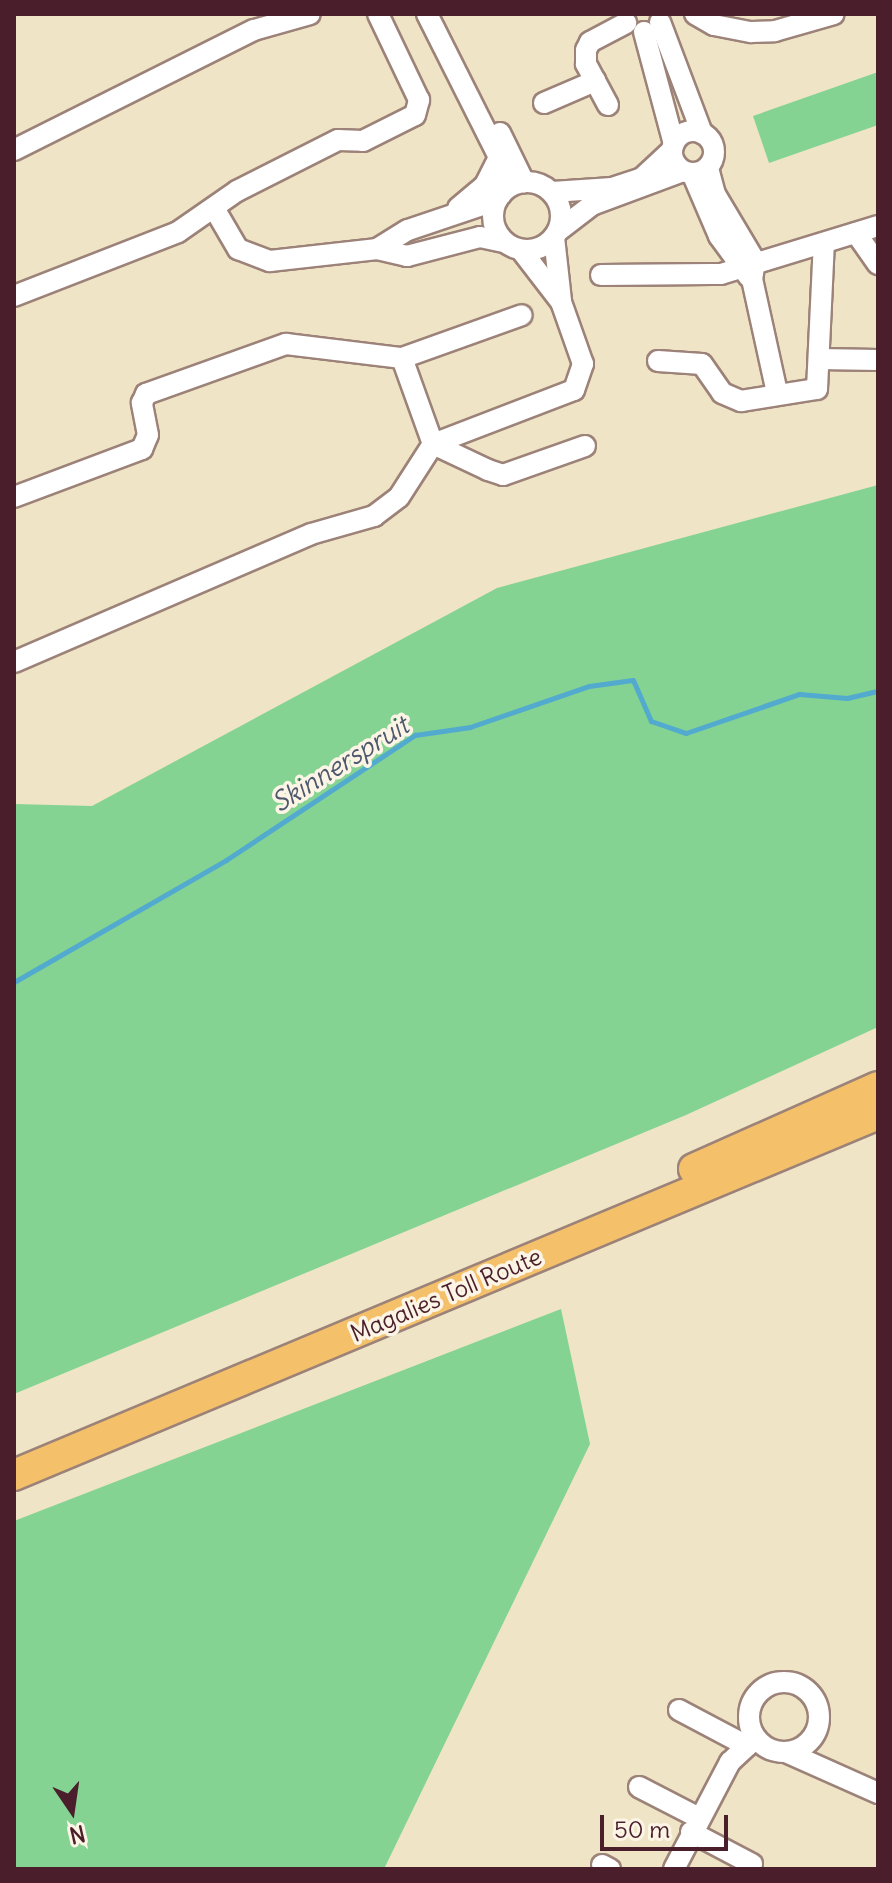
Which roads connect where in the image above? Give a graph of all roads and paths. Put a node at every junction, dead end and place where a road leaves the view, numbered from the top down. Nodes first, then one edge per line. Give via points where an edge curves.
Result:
1 (310, 14) edge
2 (378, 14) edge
3 (427, 14) edge
4 (441, 14) edge
5 (695, 14) edge
6 (834, 14) edge
7 (643, 21) edge
8 (595, 81) junction
9 (683, 81) junction
10 (659, 89) junction
11 (544, 103) dead end
12 (608, 105) dead end
13 (702, 133) junction
14 (673, 147) junction
15 (14, 150) edge
16 (499, 157) junction
17 (694, 171) junction
18 (524, 182) junction
19 (552, 192) junction
20 (499, 198) junction
21 (214, 208) junction
22 (437, 220) junction
23 (878, 226) edge
24 (856, 233) junction
25 (556, 234) junction
26 (824, 243) junction
27 (513, 246) junction
28 (377, 249) junction
29 (878, 264) edge
30 (749, 269) junction
31 (601, 275) dead end
32 (14, 296) edge
33 (561, 302) junction
34 (522, 315) dead end
35 (402, 358) junction
36 (819, 359) junction
37 (878, 360) edge
38 (658, 361) dead end
39 (777, 393) junction
40 (433, 444) junction
41 (585, 446) dead end
42 (14, 497) edge
43 (14, 662) edge
44 (878, 1087) edge
45 (878, 1096) edge
46 (878, 1114) edge
47 (878, 1130) edge
48 (560, 1239) junction
49 (14, 1455) edge
50 (14, 1475) edge
51 (679, 1710) dead end
52 (817, 1733) junction
53 (752, 1742) junction
54 (786, 1752) junction
55 (833, 1773) junction
56 (639, 1787) dead end
57 (878, 1793) edge
58 (695, 1825) junction
59 (752, 1864) dead end
60 (674, 1869) edge

1 - 15 street via 254,30
2 - 21 street via 419,100 415,115 363,141 338,140
3 - 16 street
4 - 18 street
5 - 6 street via 714,25 751,32
7 - 8 street via 590,42 586,50
7 - 9 street
7 - 10 street
8 - 11 street
8 - 12 street
9 - 10 street
9 - 13 street
10 - 14 street
13 - 14 street via 683,134
13 - 17 street via 714,149
14 - 17 street
14 - 19 street via 642,178 612,188
16 - 20 street via 506,177
16 - 22 street via 475,198
17 - 25 street via 592,205
17 - 30 street
18 - 19 street
18 - 20 street
19 - 25 street via 561,211
20 - 22 street
20 - 27 street via 495,227
21 - 28 street via 238,249 253,258 297,260
21 - 32 street via 178,232
22 - 28 street
23 - 24 street
24 - 26 street
24 - 29 street
25 - 27 street via 540,248
25 - 33 street
26 - 30 street
26 - 36 street
27 - 28 street via 480,237 407,256
27 - 33 street
30 - 31 street
30 - 39 street
33 - 40 street via 583,364 574,390
34 - 35 street
35 - 40 street
35 - 42 street via 286,344 146,394 142,403 148,435 142,449
36 - 37 street
36 - 39 street via 817,389
38 - 39 street via 702,364 730,399
40 - 41 street via 503,475
40 - 43 street via 399,497 374,516 311,534
44 - 48 highway
45 - 48 highway, Magalies Toll Route
46 - 48 highway, Magalies Toll Route
47 - 48 highway
48 - 49 highway, Magalies Toll Route
48 - 50 highway, Magalies Toll Route
51 - 53 street
52 - 53 street via 819,1708 811,1693 793,1683 775,1683 757,1693 748,1709
52 - 54 street
52 - 55 street
53 - 54 street
53 - 58 street via 730,1762
54 - 55 street
55 - 57 street
56 - 58 street
58 - 59 street
58 - 60 street

